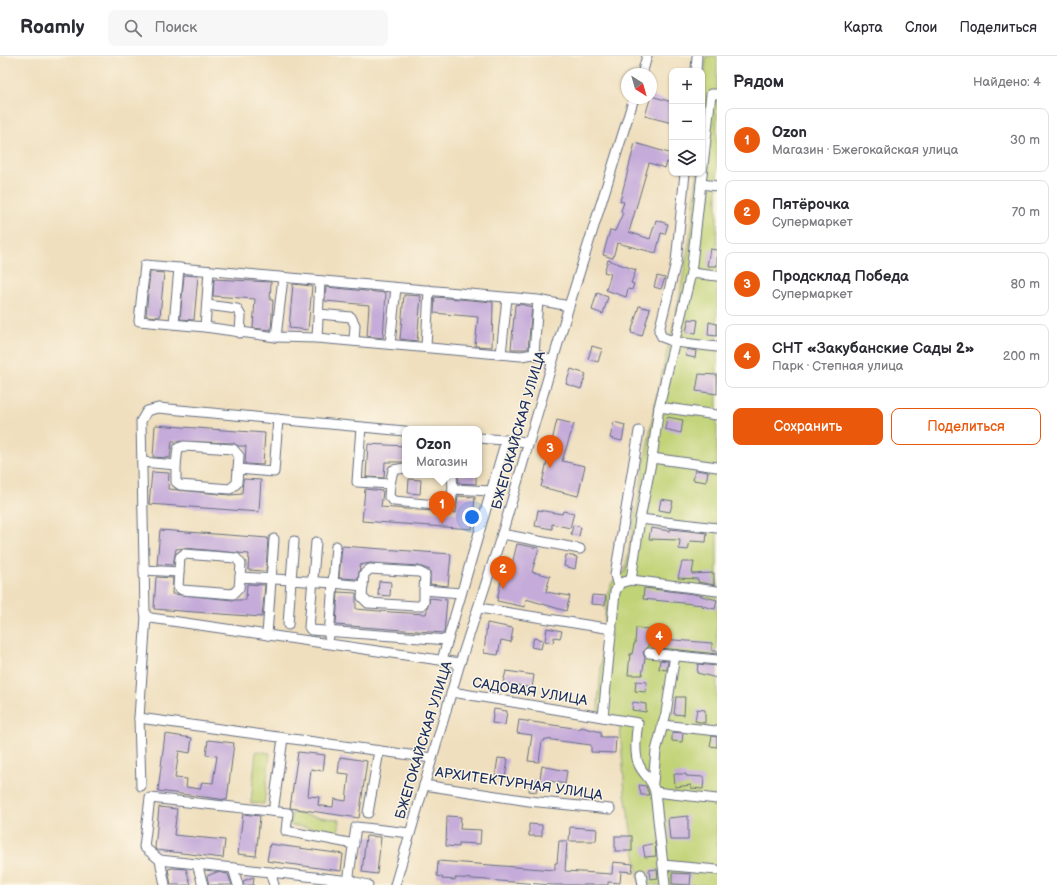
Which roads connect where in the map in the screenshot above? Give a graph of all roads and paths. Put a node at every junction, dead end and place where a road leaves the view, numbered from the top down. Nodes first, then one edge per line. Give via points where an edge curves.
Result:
1 (647, 56) edge
2 (697, 56) edge
3 (644, 68) edge
4 (696, 68) edge
5 (714, 94) edge
6 (632, 104) edge
7 (685, 176) edge
8 (701, 184) junction
9 (717, 186) edge
10 (179, 268) junction
11 (209, 270) junction
12 (691, 273) junction
13 (717, 276) edge
14 (283, 278) junction
15 (320, 281) junction
16 (396, 288) junction
17 (429, 290) junction
18 (507, 298) junction
19 (538, 300) junction
20 (207, 305) junction
21 (569, 306) junction
22 (319, 314) junction
23 (174, 324) junction
24 (205, 327) junction
25 (240, 333) junction
26 (276, 337) junction
27 (317, 338) junction
28 (354, 341) junction
29 (675, 342) junction
30 (390, 344) junction
31 (717, 347) edge
32 (426, 348) junction
33 (501, 354) junction
34 (534, 354) junction
35 (552, 361) junction
36 (659, 407) junction
37 (717, 415) edge
38 (278, 419) junction
39 (361, 427) junction
40 (402, 431) edge
41 (638, 431) dead end
42 (482, 438) edge
43 (506, 440) junction
44 (528, 442) junction
45 (652, 458) junction
46 (142, 462) junction
47 (176, 465) junction
48 (717, 467) edge
49 (402, 468) edge
50 (238, 469) junction
51 (452, 478) edge
52 (390, 484) junction
53 (453, 488) junction
54 (491, 491) junction
55 (643, 519) junction
56 (717, 528) edge
57 (502, 534) junction
58 (274, 539) dead end
59 (294, 541) dead end
60 (316, 542) dead end
61 (336, 546) dead end
62 (580, 549) dead end
63 (144, 570) junction
64 (178, 572) junction
65 (240, 577) junction
66 (271, 579) junction
67 (291, 580) junction
68 (631, 580) junction
69 (313, 582) junction
70 (333, 583) junction
71 (363, 586) junction
72 (618, 587) junction
73 (424, 590) junction
74 (717, 591) edge
75 (462, 593) junction
76 (479, 608) junction
77 (146, 616) junction
78 (288, 624) dead end
79 (612, 629) junction
80 (329, 632) junction
81 (267, 635) junction
82 (405, 637) junction
83 (448, 640) junction
84 (328, 644) junction
85 (649, 653) dead end
86 (404, 655) junction
87 (675, 655) junction
88 (442, 660) junction
89 (717, 660) edge
90 (460, 663) junction
91 (452, 692) junction
92 (603, 717) junction
93 (139, 718) junction
94 (662, 725) junction
95 (717, 731) edge
96 (283, 738) junction
97 (379, 751) junction
98 (432, 758) junction
99 (653, 782) junction
100 (424, 785) junction
101 (141, 786) dead end
102 (655, 792) junction
103 (717, 799) edge
104 (274, 805) dead end
105 (610, 810) dead end
106 (368, 813) dead end
107 (410, 833) junction
108 (354, 844) junction
109 (160, 860) junction
110 (197, 864) junction
111 (663, 865) junction
112 (233, 868) junction
113 (717, 870) edge
114 (270, 872) junction
115 (641, 874) dead end
116 (309, 881) edge
117 (352, 883) edge
118 (165, 885) edge
119 (203, 885) edge
120 (238, 885) edge
121 (274, 885) edge
122 (368, 885) edge
123 (395, 885) edge
124 (643, 885) edge
125 (665, 885) edge

1 - 3 street
2 - 4 street
5 - 8 street
6 - 21 street, БЖЕГОКАЙСКАЯ УЛИЦА
7 - 29 street via 676,262 659,331 662,338
8 - 9 street
8 - 12 street
10 - 11 street
10 - 23 street
10 - 23 street via 144,265 139,321
11 - 14 street
11 - 20 street
12 - 13 street
12 - 29 street
14 - 15 street
14 - 26 street
15 - 16 street
15 - 22 street
16 - 17 street
16 - 30 street
17 - 18 street
17 - 32 street
18 - 19 street
18 - 33 street
19 - 21 street
19 - 34 street
20 - 24 street
20 - 25 street via 237,309 241,316
21 - 35 street, БЖЕГОКАЙСКАЯ УЛИЦА
22 - 27 street
22 - 28 street via 351,317 355,326
23 - 24 street
24 - 25 street
25 - 26 street
26 - 27 street
27 - 28 street
28 - 30 street
29 - 31 street
29 - 36 street
30 - 32 street
32 - 33 street
33 - 34 street
34 - 35 street
35 - 44 street, БЖЕГОКАЙСКАЯ УЛИЦА
36 - 37 street
36 - 45 street
38 - 39 street
38 - 46 street via 152,408 144,414 141,421
38 - 50 street via 274,472
39 - 40 street
39 - 52 street via 357,482
41 - 72 street via 615,575
42 - 43 street
43 - 44 street
43 - 54 street
44 - 57 street, БЖЕГОКАЙСКАЯ УЛИЦА
45 - 48 street
45 - 55 street
46 - 47 street
46 - 63 street
47 - 50 street via 178,448 198,446 233,449 238,453
47 - 50 street via 175,478 178,484 230,489 236,485
49 - 52 street via 393,470
51 - 53 street
52 - 53 street via 389,496 394,501 446,506 452,501
53 - 54 street
54 - 75 street
55 - 56 street
55 - 68 street
57 - 62 street
57 - 76 street, БЖЕГОКАЙСКАЯ УЛИЦА
58 - 66 street
59 - 67 street
60 - 69 street
61 - 70 street
63 - 64 street
63 - 77 street
64 - 65 street via 179,589 211,593 236,593 240,588
64 - 65 street via 182,555 199,555 236,558 241,564
65 - 66 street
66 - 67 street
66 - 81 street
67 - 69 street
67 - 78 street
68 - 72 street
68 - 74 street
69 - 70 street
69 - 80 street via 309,627
70 - 71 street
70 - 80 street
71 - 73 street via 362,597 368,603 420,606 424,602
71 - 73 street via 364,574 370,568 423,573
72 - 79 street via 615,592
73 - 75 street
75 - 83 street
76 - 79 street
76 - 90 street, БЖЕГОКАЙСКАЯ УЛИЦА
77 - 81 street
77 - 93 street
79 - 92 street
80 - 82 street
80 - 84 street
81 - 84 street
82 - 83 street
82 - 86 street
83 - 88 street
84 - 86 street
85 - 87 street
86 - 88 street
87 - 89 street
87 - 94 street
88 - 90 street
90 - 91 street, БЖЕГОКАЙСКАЯ УЛИЦА
91 - 92 street, САДОВАЯ УЛИЦА
91 - 98 street, БЖЕГОКАЙСКАЯ УЛИЦА
92 - 99 street, САДОВАЯ УЛИЦА via 638,723 636,739 639,765
93 - 96 street
93 - 101 street
94 - 95 street
94 - 99 street
96 - 97 street
96 - 104 street
97 - 98 street
97 - 106 street
98 - 100 street, БЖЕГОКАЙСКАЯ УЛИЦА
99 - 102 street
100 - 105 street, АРХИТЕКТУРНАЯ УЛИЦА
100 - 107 street, БЖЕГОКАЙСКАЯ УЛИЦА
102 - 103 street
102 - 111 street
107 - 108 street via 356,827
107 - 123 street, БЖЕГОКАЙСКАЯ УЛИЦА
108 - 109 street via 286,831 288,813 150,798 144,847
108 - 117 street via 349,875
109 - 110 street
109 - 118 street
110 - 112 street
110 - 119 street
111 - 113 street
111 - 125 street
112 - 114 street
112 - 120 street
114 - 116 street
114 - 121 street
115 - 124 street
116 - 117 street
117 - 122 street

